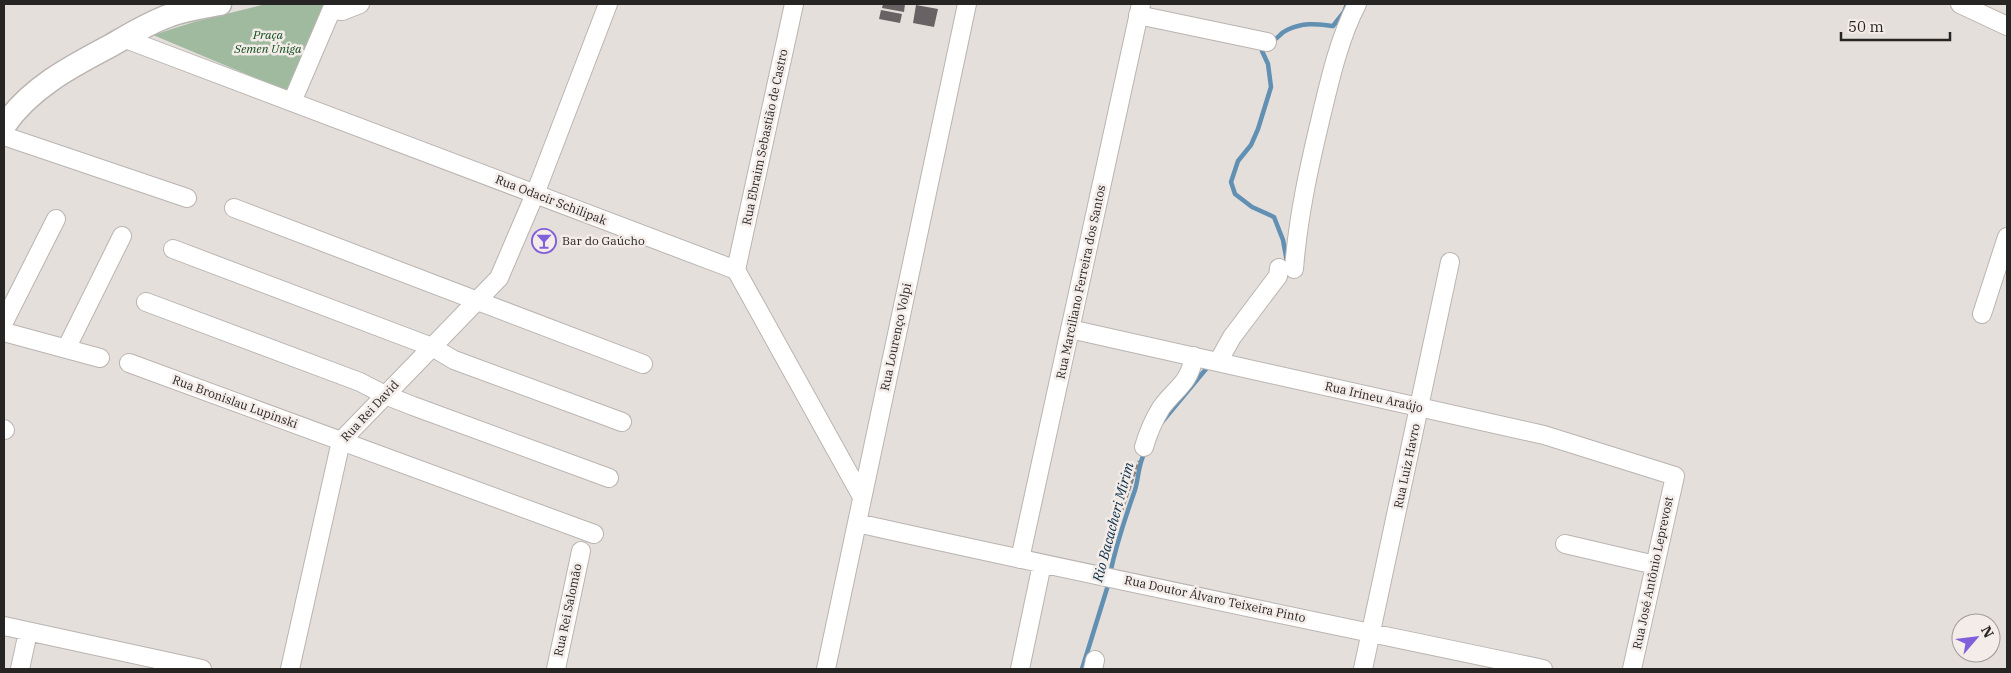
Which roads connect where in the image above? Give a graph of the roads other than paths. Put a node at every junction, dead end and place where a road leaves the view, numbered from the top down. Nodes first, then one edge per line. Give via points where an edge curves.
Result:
1 (220, 4) edge
2 (360, 4) edge
3 (608, 4) edge
4 (794, 4) edge
5 (967, 4) edge
6 (1357, 4) edge
7 (1960, 4) edge
8 (333, 7) edge
9 (1140, 10) edge
10 (161, 12) edge
11 (2007, 26) edge
12 (123, 38) junction
13 (1267, 42) dead end
14 (292, 102) junction
15 (4, 126) edge
16 (4, 136) edge
17 (536, 194) junction
18 (187, 198) dead end
19 (234, 208) dead end
20 (56, 219) dead end
21 (122, 236) dead end
22 (2007, 237) edge
23 (173, 249) dead end
24 (1450, 262) dead end
25 (736, 270) junction
26 (477, 301) junction
27 (146, 302) dead end
28 (1982, 314) dead end
29 (4, 322) edge
30 (1070, 329) junction
31 (4, 332) edge
32 (432, 347) junction
33 (66, 349) junction
34 (1194, 356) junction
35 (100, 358) dead end
36 (1218, 362) junction
37 (129, 363) dead end
38 (643, 364) dead end
39 (385, 395) junction
40 (1419, 407) junction
41 (622, 422) dead end
42 (340, 441) junction
43 (1144, 447) road end
44 (1674, 476) joint
45 (609, 478) dead end
46 (862, 497) junction
47 (857, 523) junction
48 (594, 534) dead end
49 (1565, 544) dead end
50 (581, 551) dead end
51 (1020, 560) junction
52 (1042, 564) junction
53 (1655, 565) junction
54 (4, 626) edge
55 (28, 632) junction
56 (1371, 633) junction
57 (20, 669) edge
58 (202, 669) edge
59 (290, 669) edge
60 (556, 669) edge
61 (826, 669) edge
62 (1020, 669) edge
63 (1363, 669) edge
64 (1543, 669) edge
65 (1632, 669) edge

1 - 10 main road
2 - 8 street via 342,11
3 - 17 street, Rua Rei David
4 - 25 street, Rua Ebraim Sebastião de Castro
5 - 46 street, Rua Lourenço Volpi
6 - 36 street via 1341,43 1287,268 1232,337
7 - 11 street
8 - 14 street
9 - 13 street
9 - 30 street, Rua Marciliano Ferreira dos Santos
10 - 12 main road
12 - 14 street, Rua Odacir Schilipak
12 - 15 main road via 36,90
14 - 17 street, Rua Odacir Schilipak
16 - 18 street
17 - 25 street, Rua Odacir Schilipak
17 - 26 street, Rua Rei David via 499,278
19 - 26 street
20 - 29 street
21 - 33 street
22 - 28 street
23 - 32 street
24 - 40 street, Rua Luiz Havro
25 - 46 street
26 - 32 street, Rua Rei David
26 - 38 street
27 - 39 street via 360,382
30 - 34 street, Rua Irineu Araújo
30 - 51 street, Rua Marciliano Ferreira dos Santos
31 - 33 street
32 - 39 street, Rua Rei David
32 - 41 street via 454,360
33 - 35 street
34 - 36 street, Rua Irineu Araújo
34 - 43 street via 1188,377 1162,407
36 - 40 street, Rua Irineu Araújo
37 - 42 street, Rua Bronislau Lupinski
39 - 42 street, Rua Rei David
39 - 45 street
40 - 44 street, Rua Irineu Araújo via 1544,434
40 - 56 street, Rua Luiz Havro
42 - 48 street, Rua Bronislau Lupinski
42 - 59 street, Rua Rei David
44 - 53 street, Rua José Antônio Leprevost
46 - 47 street, Rua Lourenço Volpi
47 - 51 street, Rua Doutor Álvaro Teixeira Pinto
47 - 61 street, Rua Lourenço Volpi
49 - 53 street
50 - 60 street, Rua Rei Salomão
51 - 52 street, Rua Doutor Álvaro Teixeira Pinto
52 - 56 street, Rua Doutor Álvaro Teixeira Pinto
52 - 62 street
53 - 65 street, Rua José Antônio Leprevost
54 - 55 street
55 - 57 street
55 - 58 street
56 - 63 street, Rua Luiz Havro
56 - 64 street, Rua Doutor Álvaro Teixeira Pinto

